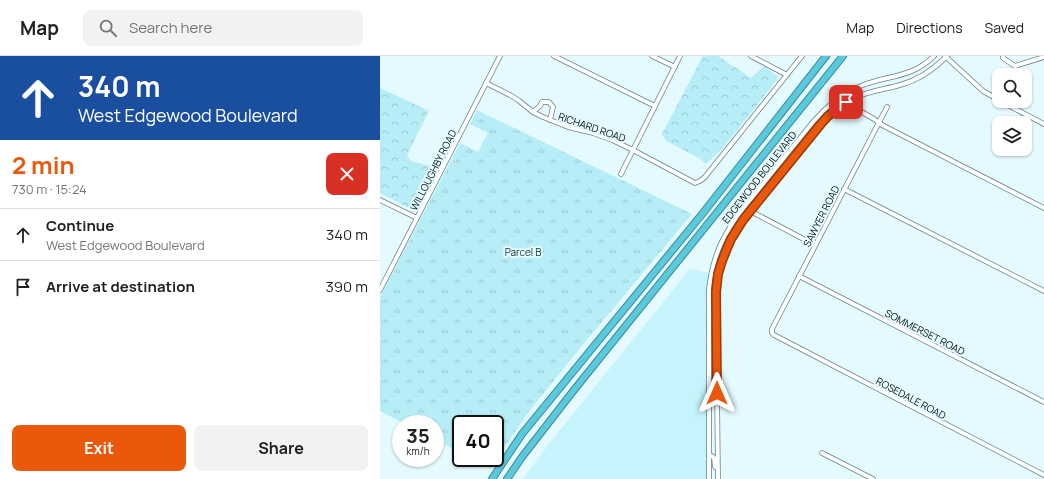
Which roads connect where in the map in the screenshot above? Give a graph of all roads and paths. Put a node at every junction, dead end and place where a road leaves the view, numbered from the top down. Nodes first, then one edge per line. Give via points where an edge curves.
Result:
1 (500, 56) edge
2 (554, 56) edge
3 (652, 56) edge
4 (680, 56) edge
5 (752, 56) edge
6 (802, 56) edge
7 (826, 56) edge
8 (843, 56) edge
9 (934, 56) edge
10 (946, 56) edge
11 (1003, 56) edge
12 (1044, 57) edge
13 (674, 67) junction
14 (907, 73) junction
15 (787, 75) junction
16 (486, 83) junction
17 (889, 87) junction
18 (992, 97) edge
19 (655, 106) junction
20 (859, 106) dead end
21 (887, 107) dead end
22 (1013, 108) edge
23 (533, 112) junction
24 (550, 120) junction
25 (878, 122) junction
26 (1044, 124) edge
27 (633, 150) junction
28 (621, 174) dead end
29 (844, 189) junction
30 (380, 200) edge
31 (745, 206) junction
32 (1044, 208) edge
33 (750, 211) junction
34 (417, 218) junction
35 (815, 245) junction
36 (799, 276) junction
37 (709, 283) junction
38 (380, 290) edge
39 (1044, 291) edge
40 (716, 312) junction
41 (708, 314) junction
42 (772, 333) joint
43 (716, 341) junction
44 (709, 363) junction
45 (717, 393) junction
46 (1044, 402) edge
47 (822, 453) dead end
48 (710, 455) junction
49 (1044, 475) edge
50 (710, 478) edge
51 (492, 479) edge
52 (507, 479) edge
53 (718, 479) edge
54 (873, 479) edge

1 - 16 street, WILLOUGHBY ROAD
2 - 19 street
3 - 13 street
4 - 13 street
5 - 15 street
6 - 15 street
7 - 51 highway via 703,213 522,434
8 - 52 highway via 579,384
9 - 14 street, EDGEWOOD BOULEVARD via 924,65
10 - 17 street via 918,78
10 - 18 street via 982,91
11 - 12 street via 1016,66
13 - 19 street
14 - 17 street via 904,77 886,82
14 - 31 street, EDGEWOOD BOULEVARD via 863,85 843,95 823,110
15 - 27 street, RICHARD ROAD via 700,181 695,183
16 - 23 street, RICHARD ROAD via 510,94
16 - 34 street, WILLOUGHBY ROAD
17 - 33 street via 846,102 828,116
19 - 27 street
20 - 25 street via 860,111
21 - 25 street, SAWYER ROAD
22 - 26 street
23 - 24 street, RICHARD ROAD
23 - 24 street via 542,102 549,102 553,107
24 - 27 street, RICHARD ROAD via 593,133
25 - 29 street, SAWYER ROAD
25 - 32 street
27 - 28 street
29 - 35 street, SAWYER ROAD
29 - 39 street
30 - 34 street
31 - 33 street
31 - 37 street, EDGEWOOD BOULEVARD via 719,246
33 - 35 street
33 - 40 street via 731,239 722,261 718,274
34 - 38 street, WILLOUGHBY ROAD
35 - 36 street, SAWYER ROAD
36 - 42 street, SAWYER ROAD
36 - 46 street, SOMMERSET ROAD
37 - 40 street via 712,283 714,288 713,307
37 - 41 street, EDGEWOOD BOULEVARD
40 - 43 street
41 - 43 street via 711,318 711,338
41 - 44 street, EDGEWOOD BOULEVARD
42 - 49 street, ROSEDALE ROAD
43 - 45 street
44 - 45 street via 714,367 714,388
44 - 48 street, EDGEWOOD BOULEVARD
45 - 53 street
47 - 54 street
48 - 50 street, EDGEWOOD BOULEVARD
48 - 53 street via 714,458 715,474

